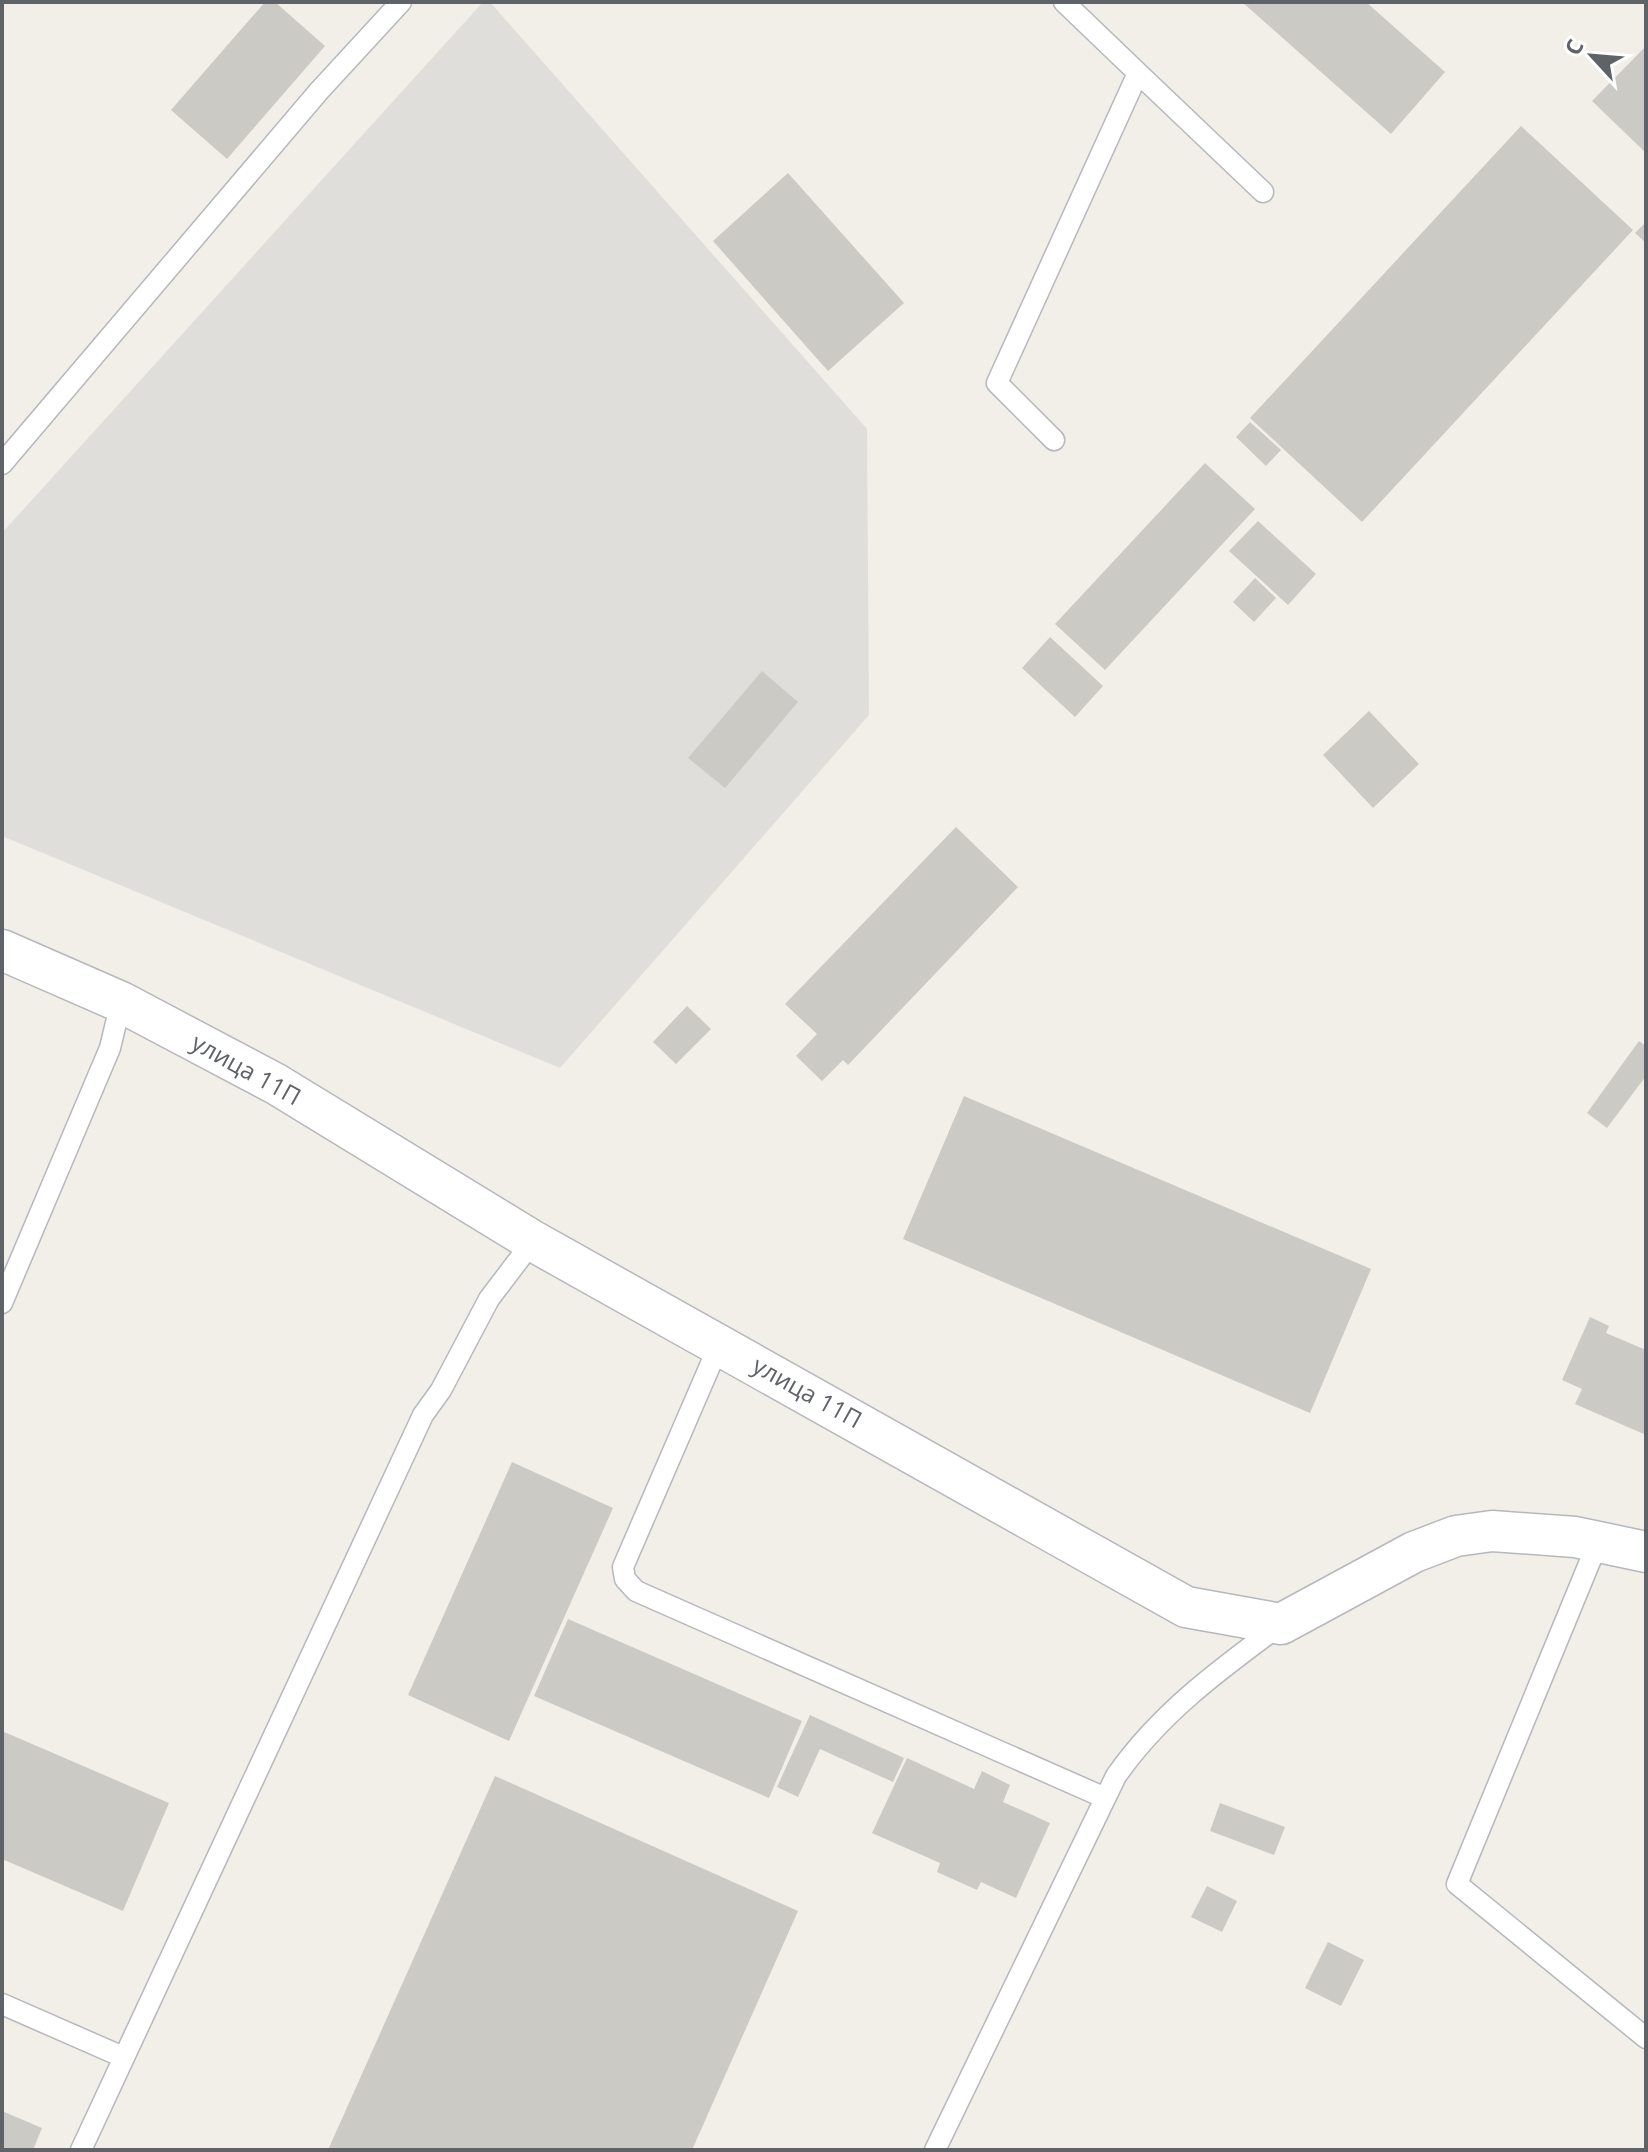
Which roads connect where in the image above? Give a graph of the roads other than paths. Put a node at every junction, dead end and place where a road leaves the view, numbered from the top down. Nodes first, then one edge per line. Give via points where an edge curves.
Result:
1 (401, 2) edge
2 (1064, 2) edge
3 (1138, 73) junction
4 (1263, 192) dead end
5 (1054, 440) dead end
6 (2, 464) edge
7 (2, 950) edge
8 (121, 1002) junction
9 (533, 1241) junction
10 (2, 1303) edge
11 (719, 1345) junction
12 (1598, 1542) junction
13 (1646, 1552) edge
14 (1281, 1624) junction
15 (1103, 1797) junction
16 (2, 2004) edge
17 (1646, 2038) edge
18 (123, 2057) junction
19 (81, 2150) edge
20 (935, 2150) edge

1 - 6 lane
2 - 3 lane
3 - 4 lane
3 - 5 lane via 997,383
7 - 8 street, улица 11П
8 - 9 street, улица 11П via 276,1084
8 - 10 lane via 110,1048
9 - 11 street, улица 11П
9 - 18 lane via 489,1299 423,1415
11 - 14 street, улица 11П via 1186,1607
11 - 15 lane via 623,1567 625,1579 636,1591
12 - 13 street
12 - 14 street via 1530,1532 1456,1536 1414,1552
12 - 17 lane via 1457,1884
14 - 15 lane via 1170,1711 1137,1746
15 - 20 lane
16 - 18 lane
18 - 19 lane

